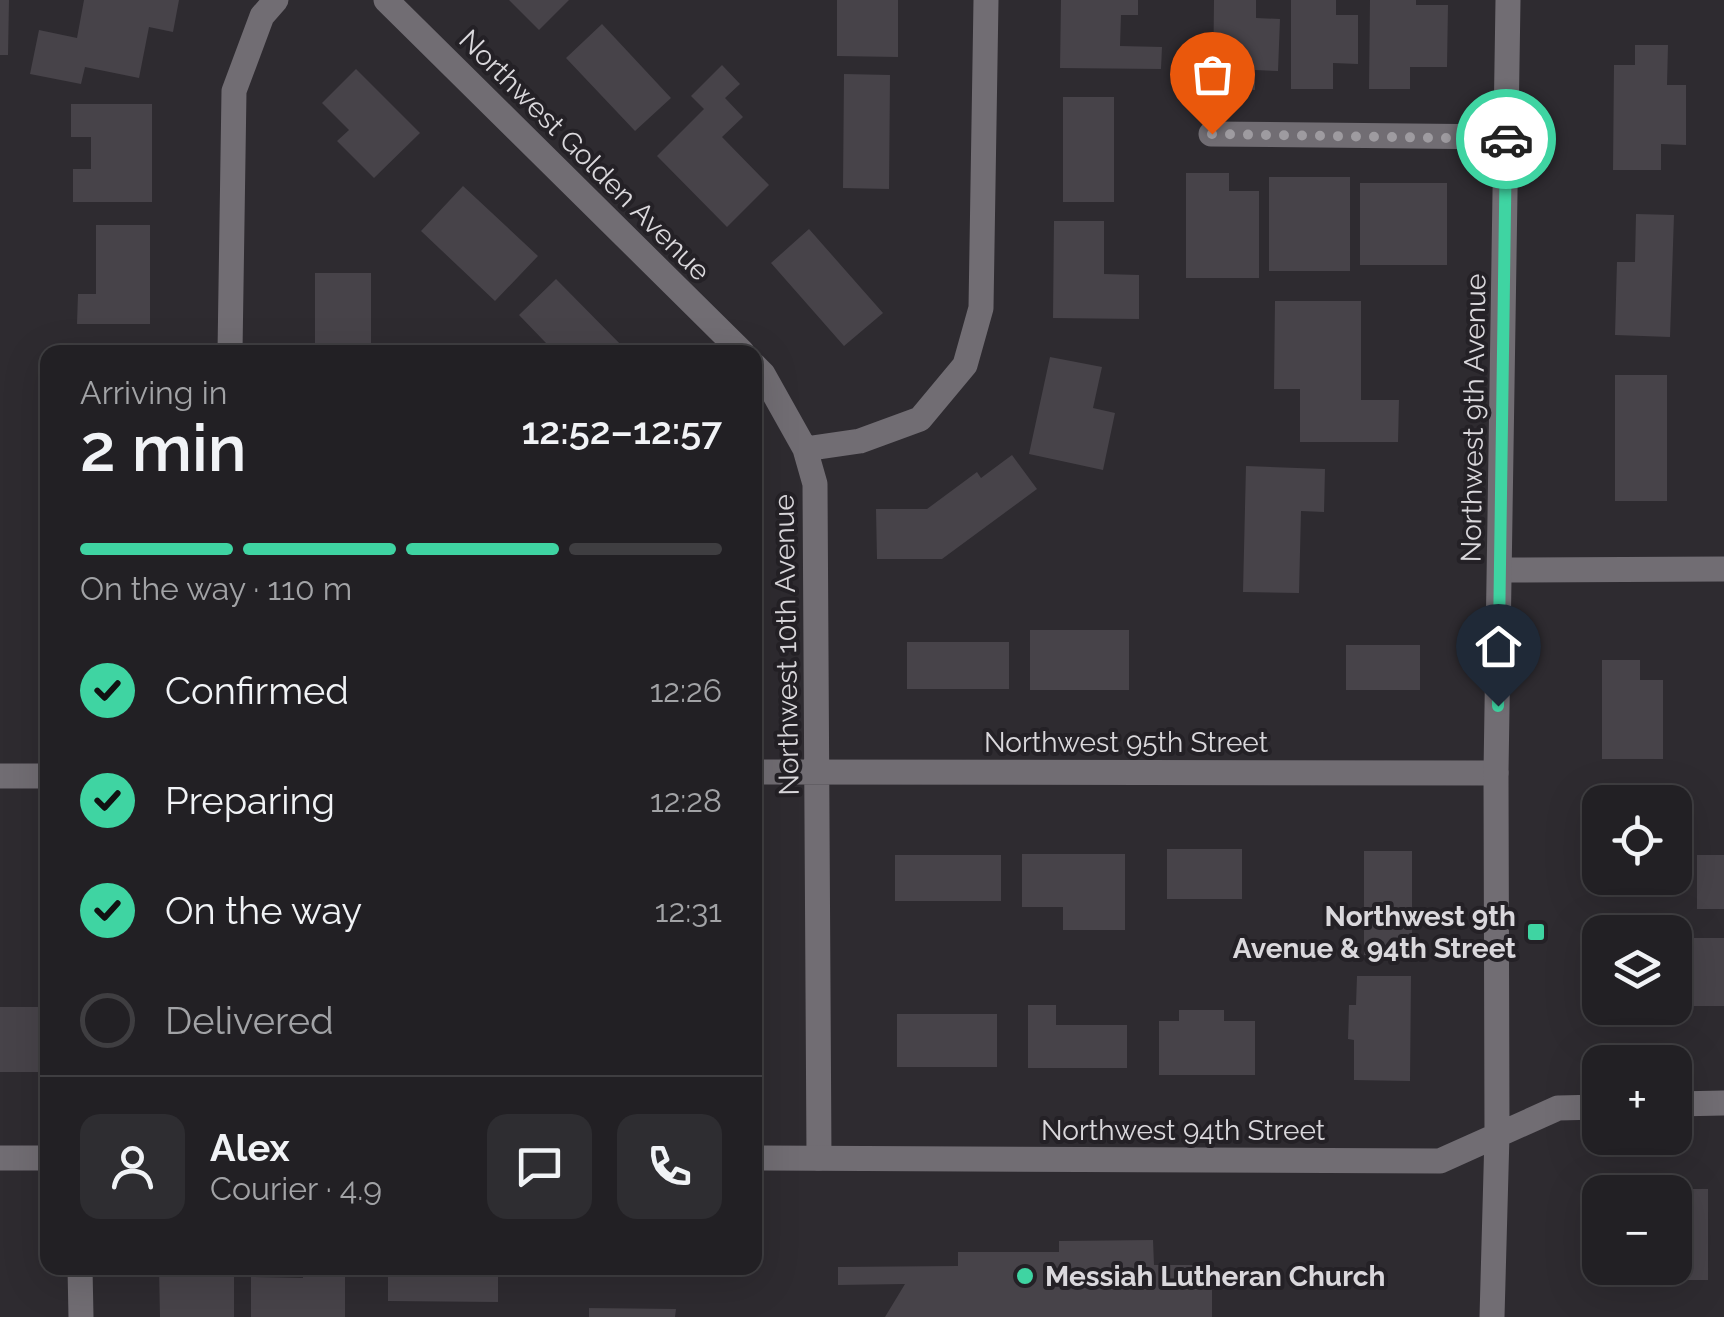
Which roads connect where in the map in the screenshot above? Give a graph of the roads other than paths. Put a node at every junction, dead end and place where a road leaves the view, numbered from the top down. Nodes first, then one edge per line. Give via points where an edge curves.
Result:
1 (276, 0) edge
2 (386, 0) edge
3 (986, 0) edge
4 (1508, 0) edge
5 (1212, 134) dead end
6 (1506, 137) junction
7 (230, 345) edge
8 (735, 345) edge
9 (762, 372) edge
10 (806, 449) junction
11 (1724, 569) edge
12 (1501, 570) junction
13 (818, 771) junction
14 (762, 772) edge
15 (1496, 773) junction
16 (0, 776) edge
17 (40, 776) edge
18 (1724, 1103) edge
19 (1692, 1104) edge
20 (1582, 1107) edge
21 (1497, 1135) junction
22 (0, 1158) edge
23 (40, 1158) edge
24 (762, 1158) edge
25 (818, 1158) junction
26 (80, 1275) edge
27 (80, 1317) edge
28 (1492, 1317) edge

1 - 7 street via 262,16 234,91
2 - 8 street, Northwest Golden Avenue
3 - 10 street via 981,308 965,365 920,418 860,440
4 - 6 street, Northwest 9th Avenue
5 - 6 street
6 - 12 street, Northwest 9th Avenue
9 - 10 street
10 - 13 street, Northwest 10th Avenue via 815,484
11 - 12 street
12 - 15 street, Northwest 9th Avenue
13 - 14 street, Northwest 95th Street
13 - 15 street, Northwest 95th Street
13 - 25 street, Northwest 10th Avenue
15 - 21 street, Northwest 9th Avenue
16 - 17 street
18 - 19 street
20 - 21 street, Northwest 94th Street via 1558,1108
21 - 25 street, Northwest 94th Street via 1440,1160
21 - 28 street, Northwest 9th Avenue
22 - 23 street
24 - 25 street, Northwest 94th Street
26 - 27 street

